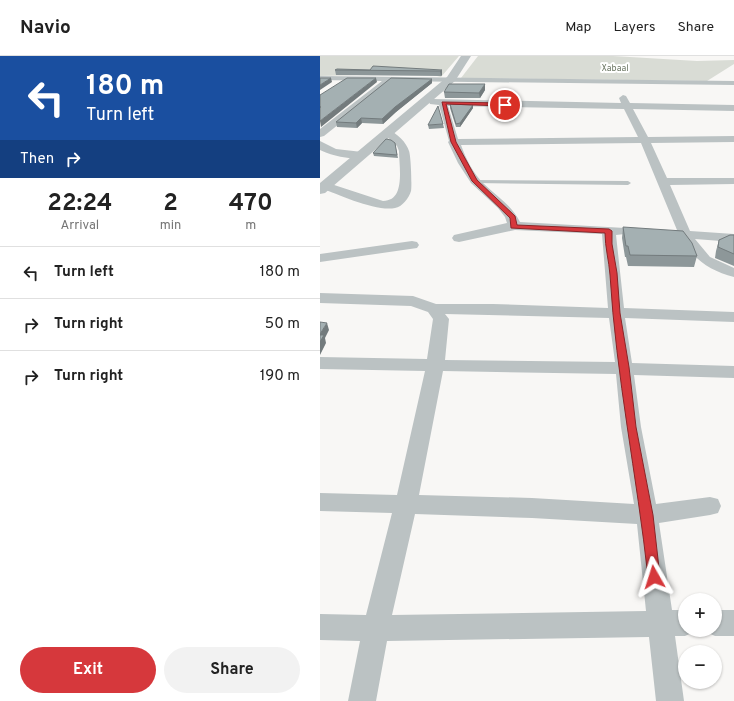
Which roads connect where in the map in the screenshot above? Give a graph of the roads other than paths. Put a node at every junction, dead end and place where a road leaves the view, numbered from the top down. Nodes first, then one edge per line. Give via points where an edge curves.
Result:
1 (466, 56) edge
2 (320, 78) edge
3 (346, 78) junction
4 (451, 79) junction
5 (389, 80) junction
6 (614, 82) junction
7 (734, 83) edge
8 (336, 86) edge
9 (425, 102) junction
10 (443, 103) junction
11 (627, 107) junction
12 (734, 108) edge
13 (388, 133) junction
14 (320, 134) edge
15 (644, 139) junction
16 (734, 139) edge
17 (453, 142) junction
18 (320, 144) edge
19 (362, 155) junction
20 (475, 181) junction
21 (734, 181) edge
22 (664, 182) junction
23 (628, 183) dead end
24 (323, 188) edge
25 (513, 226) junction
26 (609, 231) junction
27 (632, 232) edge
28 (662, 233) edge
29 (685, 234) junction
30 (459, 238) dead end
31 (734, 238) edge
32 (412, 245) dead end
33 (320, 258) edge
34 (734, 273) edge
35 (320, 298) edge
36 (434, 309) junction
37 (616, 313) junction
38 (734, 317) edge
39 (320, 363) edge
40 (435, 366) junction
41 (624, 367) junction
42 (734, 372) edge
43 (320, 502) edge
44 (406, 504) junction
45 (710, 506) dead end
46 (647, 515) junction
47 (659, 623) junction
48 (678, 623) edge
49 (722, 623) edge
50 (734, 623) edge
51 (320, 627) edge
52 (376, 628) junction
53 (362, 701) edge
54 (670, 701) edge

1 - 4 street
2 - 3 street
3 - 5 street
3 - 8 street
4 - 5 street
4 - 6 street
4 - 9 street
5 - 14 street
6 - 7 street
6 - 11 street
9 - 10 street
9 - 13 street
10 - 11 street
10 - 17 street
11 - 12 street
11 - 15 street
13 - 19 street
13 - 24 street via 404,150 405,191 393,206
15 - 16 street
15 - 17 street
15 - 22 street
17 - 20 street
18 - 19 street via 332,151
19 - 24 street
20 - 23 lane
20 - 25 street via 513,218
21 - 22 street
22 - 29 street
25 - 26 street
25 - 30 street
26 - 27 street
26 - 37 street
28 - 29 street
29 - 31 street
29 - 34 street via 699,256
32 - 33 street
35 - 36 street via 413,301
36 - 37 street
36 - 40 street via 442,319
37 - 38 street
37 - 41 street
39 - 40 street
40 - 41 street
40 - 44 street
41 - 42 street
41 - 46 street via 631,427
43 - 44 street
44 - 46 street
44 - 52 street
45 - 46 street
46 - 47 street
47 - 48 street
47 - 52 street
47 - 54 street
49 - 50 street
51 - 52 street
52 - 53 street

